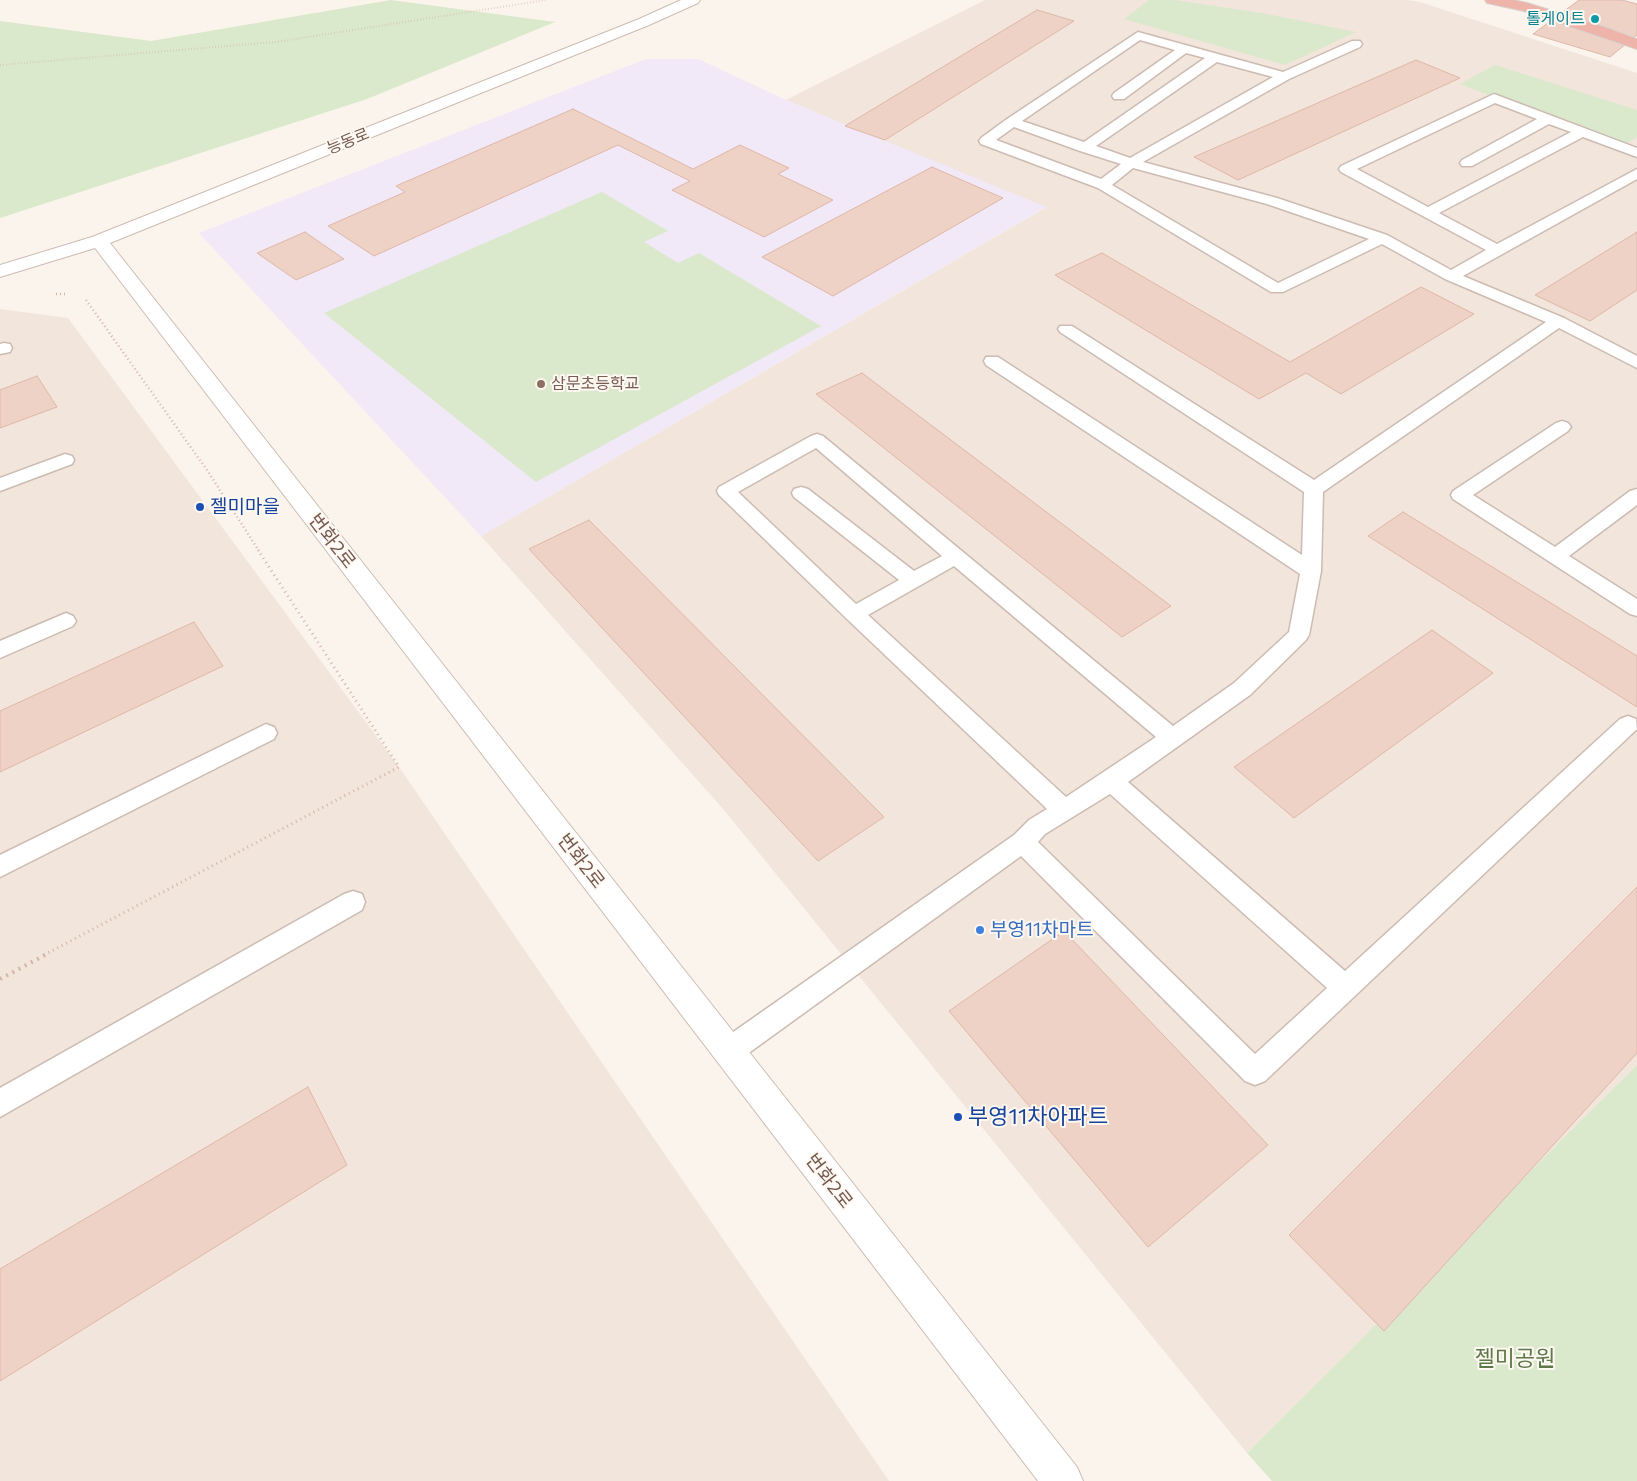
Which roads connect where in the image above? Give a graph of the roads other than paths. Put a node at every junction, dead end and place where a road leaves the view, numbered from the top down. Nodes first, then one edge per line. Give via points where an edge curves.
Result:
1 (693, 0) edge
2 (1492, 0) edge
3 (1356, 44) dead end
4 (1637, 44) edge
5 (1184, 49) junction
6 (1214, 58) junction
7 (1284, 76) junction
8 (1119, 96) dead end
9 (1548, 119) junction
10 (1012, 122) junction
11 (1582, 132) junction
12 (1085, 148) junction
13 (1637, 153) edge
14 (1131, 163) junction
15 (1467, 163) dead end
16 (1637, 173) edge
17 (1103, 185) junction
18 (1428, 213) junction
19 (1382, 238) junction
20 (99, 241) junction
21 (1497, 250) junction
22 (0, 272) edge
23 (1451, 276) junction
24 (1558, 321) junction
25 (1066, 329) dead end
26 (992, 361) dead end
27 (1637, 362) edge
28 (1562, 427) dead end
29 (65, 460) dead end
30 (0, 485) edge
31 (1314, 488) junction
32 (801, 493) dead end
33 (1637, 495) edge
34 (1556, 556) junction
35 (955, 557) junction
36 (1311, 571) junction
37 (914, 580) junction
38 (1637, 609) edge
39 (854, 614) junction
40 (66, 621) dead end
41 (0, 650) edge
42 (1628, 724) dead end
43 (266, 734) dead end
44 (1172, 738) junction
45 (1111, 781) junction
46 (1064, 810) junction
47 (1022, 842) junction
48 (0, 867) edge
49 (353, 902) dead end
50 (1345, 988) junction
51 (729, 1051) junction
52 (0, 1103) edge
53 (1063, 1481) edge

1 - 20 street, 능동로
2 - 4 highway via 1527,7
3 - 7 lane
5 - 6 lane
5 - 8 lane
5 - 10 lane via 1138,36
6 - 7 lane
6 - 12 lane
7 - 14 lane
9 - 11 lane
9 - 15 lane
9 - 18 lane via 1494,98 1346,169
10 - 12 lane
10 - 17 lane via 986,141
11 - 13 lane
11 - 18 lane
12 - 14 lane
14 - 17 lane
14 - 19 lane via 1272,201
16 - 21 lane
17 - 19 lane via 1277,289
18 - 21 lane
19 - 23 lane
20 - 22 street, 능동로
20 - 51 street, 번화2로
21 - 23 lane
23 - 24 lane
24 - 27 lane
24 - 31 lane
25 - 31 lane
26 - 36 lane
28 - 34 lane via 1460,495
29 - 30 lane
31 - 36 lane
32 - 37 lane
33 - 34 lane
34 - 38 lane
35 - 37 lane
35 - 39 lane via 817,440 726,491
35 - 44 lane
36 - 44 lane via 1298,635 1242,689
37 - 39 lane
39 - 46 lane
40 - 41 lane
42 - 50 lane
43 - 48 lane
44 - 45 lane
45 - 46 lane
45 - 50 lane
46 - 47 lane via 1037,827
47 - 50 lane via 1255,1072
47 - 51 lane
49 - 52 lane
51 - 53 street, 번화2로

